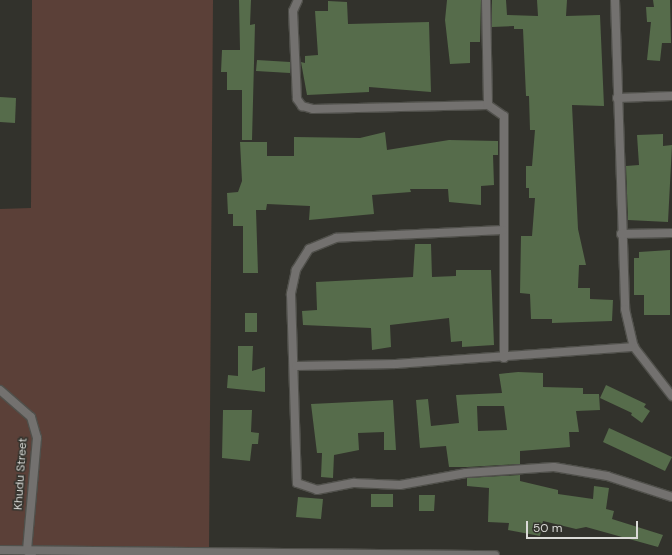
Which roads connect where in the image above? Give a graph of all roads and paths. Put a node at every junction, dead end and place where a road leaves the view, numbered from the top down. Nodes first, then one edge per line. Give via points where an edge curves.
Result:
1 (298, 0) edge
2 (486, 0) edge
3 (615, 0) edge
4 (672, 96) edge
5 (617, 98) junction
6 (488, 105) junction
7 (503, 230) junction
8 (672, 233) edge
9 (621, 234) junction
10 (634, 347) junction
11 (504, 358) junction
12 (296, 366) junction
13 (0, 390) edge
14 (672, 396) edge
15 (672, 497) edge
16 (4, 552) edge
17 (29, 553) edge
18 (294, 553) edge
19 (494, 555) edge

1 - 6 street via 293,11 297,99 302,106 314,109
2 - 6 street
3 - 5 street
4 - 5 street
5 - 9 street
6 - 7 street via 504,116
7 - 11 street
7 - 12 street via 336,238 315,244 303,258 292,283
8 - 9 street
9 - 10 street via 625,309
10 - 11 street
10 - 14 street
11 - 12 street
12 - 15 street via 293,410 297,483 304,486 317,490 354,483 400,485 466,473 554,467 607,476
13 - 17 street, Khudu Street via 31,417 37,438
16 - 17 street
17 - 18 street
18 - 19 street

